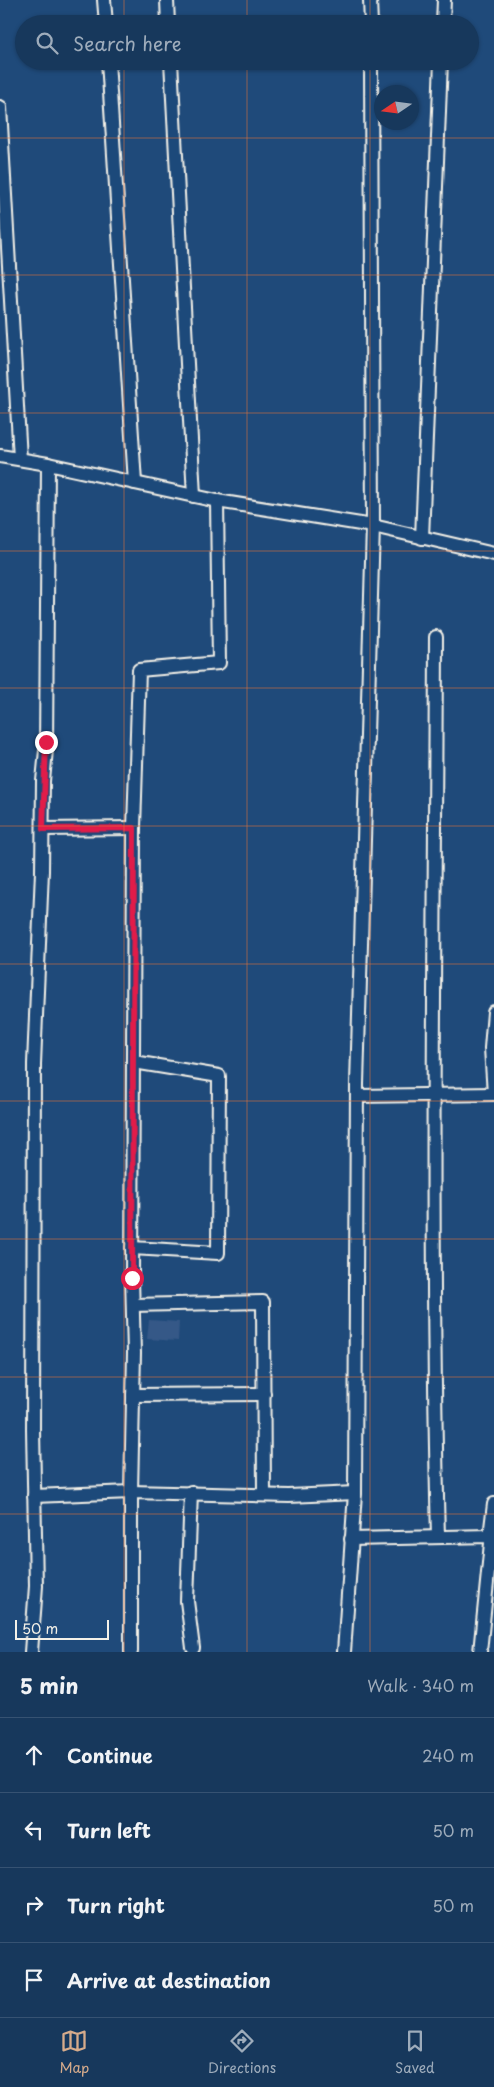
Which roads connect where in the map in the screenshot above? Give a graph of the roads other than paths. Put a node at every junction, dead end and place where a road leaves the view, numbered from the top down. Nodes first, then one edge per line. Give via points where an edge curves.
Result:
1 (104, 0) edge
2 (167, 0) edge
3 (370, 0) edge
4 (444, 0) edge
5 (105, 15) edge
6 (168, 15) edge
7 (371, 15) edge
8 (443, 15) edge
9 (109, 70) edge
10 (170, 70) edge
11 (371, 70) edge
12 (442, 70) edge
13 (0, 107) edge
14 (0, 456) edge
15 (20, 459) junction
16 (48, 464) junction
17 (135, 483) junction
18 (194, 496) junction
19 (217, 501) junction
20 (373, 526) junction
21 (422, 538) junction
22 (494, 554) edge
23 (436, 637) dead end
24 (134, 828) junction
25 (43, 829) junction
26 (494, 1012) edge
27 (134, 1062) junction
28 (435, 1094) junction
29 (494, 1094) edge
30 (356, 1096) junction
31 (132, 1248) junction
32 (133, 1305) junction
33 (264, 1394) junction
34 (133, 1395) junction
35 (131, 1492) junction
36 (191, 1492) junction
37 (355, 1493) junction
38 (264, 1495) junction
39 (34, 1496) junction
40 (494, 1504) edge
41 (438, 1537) junction
42 (352, 1539) junction
43 (492, 1541) edge
44 (193, 1648) dead end
45 (31, 1652) edge
46 (131, 1652) edge
47 (344, 1652) edge
48 (480, 1652) edge

1 - 5 street
2 - 6 street
3 - 7 street
4 - 8 street
9 - 17 street
10 - 18 street
11 - 20 street
12 - 21 street
13 - 15 street
14 - 15 street
15 - 16 street
16 - 17 street
16 - 25 street
17 - 18 street
18 - 19 street
19 - 20 street
19 - 24 street via 219,663 139,670
20 - 21 street
20 - 30 street
21 - 22 street
23 - 28 street
24 - 25 street
24 - 27 street
25 - 39 street via 34,1064
26 - 29 street via 491,1048
27 - 31 street
27 - 31 street via 219,1076 218,1253
28 - 29 street
28 - 30 street
28 - 41 street via 432,1210
30 - 37 street
31 - 32 street
32 - 33 street via 263,1302
32 - 34 street
33 - 34 street
33 - 38 street
34 - 35 street
35 - 36 street
35 - 39 street
35 - 46 street
36 - 38 street
36 - 44 street via 187,1601
37 - 38 street
37 - 42 street
39 - 45 street via 36,1586
40 - 43 street
41 - 42 street
41 - 43 street
42 - 47 street
43 - 48 street

